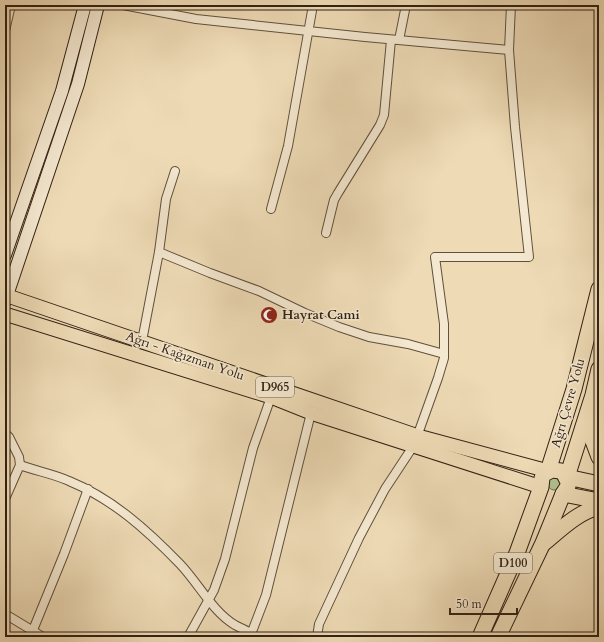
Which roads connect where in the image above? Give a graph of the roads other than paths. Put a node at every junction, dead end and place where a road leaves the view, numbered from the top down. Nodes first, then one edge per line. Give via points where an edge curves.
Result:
1 (11, 5) edge
2 (85, 5) edge
3 (98, 5) edge
4 (123, 5) edge
5 (313, 5) edge
6 (406, 5) edge
7 (511, 5) edge
8 (5, 31) edge
9 (308, 32) junction
10 (395, 40) junction
11 (509, 50) junction
12 (174, 171) dead end
13 (271, 209) dead end
14 (326, 233) dead end
15 (159, 252) junction
16 (5, 255) edge
17 (599, 289) edge
18 (6, 297) edge
19 (5, 314) edge
20 (142, 341) junction
21 (444, 354) junction
22 (599, 369) edge
23 (593, 395) junction
24 (271, 397) junction
25 (311, 413) junction
26 (5, 433) edge
27 (416, 440) junction
28 (599, 457) edge
29 (20, 465) junction
30 (548, 472) junction
31 (567, 478) junction
32 (599, 484) edge
33 (541, 486) junction
34 (88, 489) junction
35 (563, 494) junction
36 (5, 500) edge
37 (599, 501) edge
38 (599, 507) edge
39 (543, 543) junction
40 (209, 600) junction
41 (5, 614) edge
42 (33, 630) junction
43 (251, 635) edge
44 (44, 637) edge
45 (188, 637) edge
46 (317, 637) edge
47 (480, 637) edge
48 (498, 637) edge

1 - 8 street
2 - 16 street via 62,91
3 - 18 street via 78,84
4 - 9 street via 196,19
5 - 9 street
6 - 10 street
7 - 11 street
9 - 10 street
9 - 13 street via 288,146
10 - 11 street
10 - 14 street via 384,115 334,200
11 - 21 street via 529,257 435,256 444,324
12 - 15 street via 166,199
15 - 20 street
15 - 21 street via 259,290 305,314 339,327 369,337
17 - 30 highway, Ağrı Çevre Yolu / D100 via 574,389
18 - 20 main road, Ağrı - Kağızman Yolu / D965
19 - 24 main road, Ağrı - Kağızman Yolu / D965
20 - 27 main road, Ağrı - Kağızman Yolu / D965
21 - 27 street
22 - 23 highway, Ağrı Çevre Yolu / D100
23 - 28 highway via 593,441
23 - 31 highway, Ağrı Çevre Yolu / D100
24 - 25 main road, Ağrı - Kağızman Yolu / D965
24 - 40 street via 253,448 226,559
25 - 27 main road, Ağrı - Kağızman Yolu / D965
25 - 43 street via 266,595
26 - 29 street via 19,457
27 - 30 main road, Ağrı - Kağızman Yolu / D965
27 - 33 main road, Ağrı - Kağızman Yolu / D965
27 - 46 street via 392,477 359,538 320,624
29 - 34 street
29 - 36 street
30 - 31 highway via 556,470
30 - 33 highway, Ağrı Çevre Yolu / D100 via 542,478
31 - 32 highway
31 - 35 highway, Ağrı Çevre Yolu / D100 via 568,486
33 - 35 highway via 550,496
33 - 47 highway, Ağrı Çevre Yolu / D100 via 517,554
34 - 40 street via 156,540 182,566
34 - 42 street
35 - 37 highway
35 - 39 highway, Ağrı Çevre Yolu / D100
38 - 39 highway via 574,518
39 - 48 highway, Ağrı Çevre Yolu / D100
40 - 43 street via 224,616
40 - 45 street
41 - 42 street
42 - 44 street

